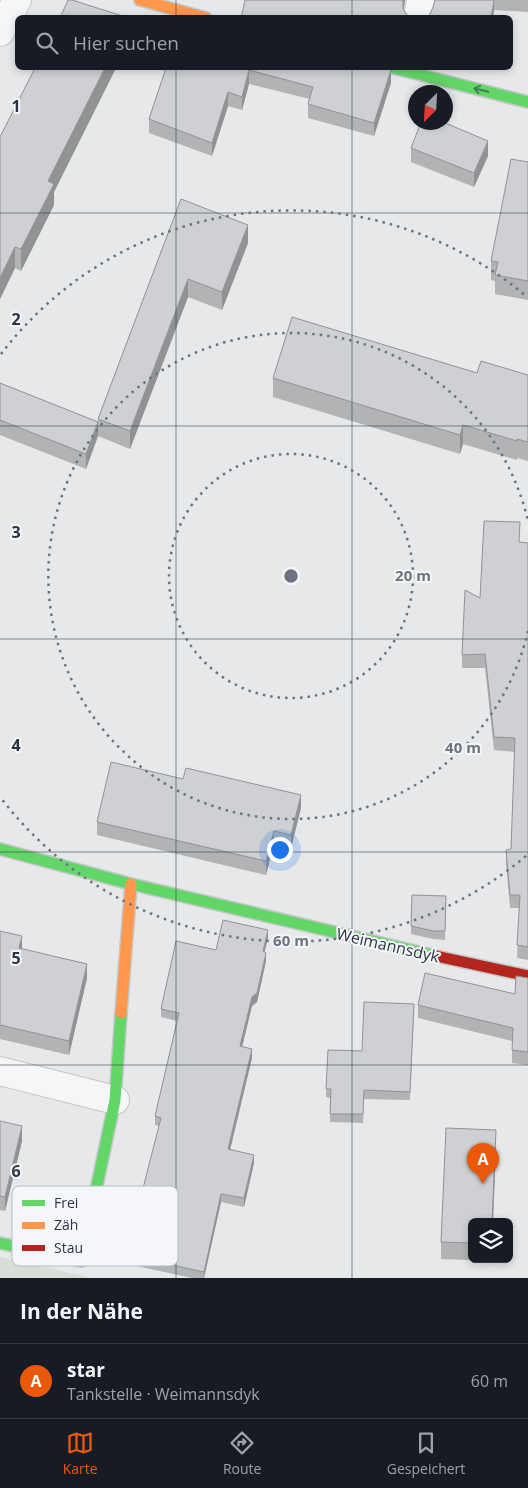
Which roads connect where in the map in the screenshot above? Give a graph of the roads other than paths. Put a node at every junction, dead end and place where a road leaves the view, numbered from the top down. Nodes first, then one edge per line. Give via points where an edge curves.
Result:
1 (17, 0) edge
2 (140, 0) edge
3 (421, 0) edge
4 (195, 15) edge
5 (418, 15) edge
6 (0, 32) edge
7 (407, 70) edge
8 (528, 102) edge
9 (0, 849) edge
10 (131, 884) junction
11 (528, 976) edge
12 (0, 1071) edge
13 (115, 1100) junction
14 (97, 1186) edge

1 - 6 street
2 - 4 street
3 - 5 street
8 -> 7 street
9 - 10 street, Weimannsdyk
10 - 11 street, Weimannsdyk
10 - 13 street
12 - 13 street
13 - 14 street

